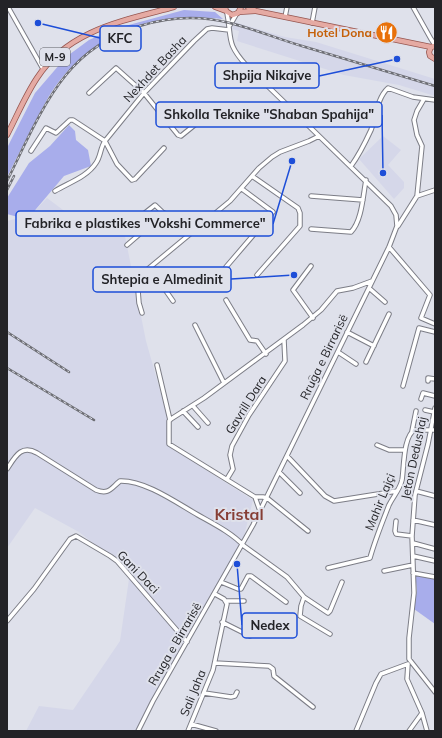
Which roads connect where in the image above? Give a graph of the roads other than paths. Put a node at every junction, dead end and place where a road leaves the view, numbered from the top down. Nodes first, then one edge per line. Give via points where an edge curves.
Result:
1 (8, 7) edge
2 (174, 7) edge
3 (215, 7) edge
4 (248, 7) edge
5 (287, 7) edge
6 (315, 7) edge
7 (413, 7) edge
8 (226, 10) edge
9 (239, 11) edge
10 (256, 11) junction
11 (285, 17) junction
12 (312, 23) junction
13 (229, 28) junction
14 (416, 45) junction
15 (433, 46) edge
16 (429, 54) junction
17 (434, 59) edge
18 (43, 69) junction
19 (89, 93) dead end
20 (144, 93) junction
21 (424, 99) junction
22 (435, 100) edge
23 (202, 119) dead end
24 (7, 135) edge
25 (319, 136) junction
26 (105, 141) junction
27 (164, 148) dead end
28 (31, 151) dead end
29 (351, 166) junction
30 (252, 176) junction
31 (366, 180) junction
32 (242, 188) junction
33 (435, 190) edge
34 (55, 191) dead end
35 (311, 196) dead end
36 (417, 196) junction
37 (362, 200) junction
38 (164, 213) junction
39 (136, 220) dead end
40 (397, 226) junction
41 (311, 229) dead end
42 (193, 232) junction
43 (127, 245) dead end
44 (389, 247) junction
45 (311, 266) dead end
46 (226, 267) dead end
47 (150, 268) junction
48 (257, 275) dead end
49 (372, 281) junction
50 (369, 288) junction
51 (226, 300) dead end
52 (172, 301) dead end
53 (385, 302) dead end
54 (142, 313) dead end
55 (389, 314) dead end
56 (313, 318) junction
57 (435, 324) edge
58 (195, 325) dead end
59 (347, 332) junction
60 (435, 332) edge
61 (284, 340) junction
62 (374, 346) junction
63 (338, 352) junction
64 (266, 354) junction
65 (366, 362) dead end
66 (356, 364) dead end
67 (157, 365) dead end
68 (310, 378) dead end
69 (435, 378) edge
70 (428, 381) dead end
71 (224, 383) junction
72 (322, 384) junction
73 (403, 386) dead end
74 (435, 396) edge
75 (421, 400) dead end
76 (192, 406) junction
77 (425, 410) dead end
78 (416, 411) dead end
79 (183, 412) junction
80 (435, 412) edge
81 (170, 420) junction
82 (208, 423) dead end
83 (198, 427) dead end
84 (433, 430) edge
85 (412, 431) junction
86 (377, 445) dead end
87 (405, 450) junction
88 (287, 456) junction
89 (7, 469) edge
90 (279, 472) junction
91 (227, 479) junction
92 (397, 491) junction
93 (416, 491) junction
94 (300, 493) dead end
95 (435, 496) edge
96 (255, 497) junction
97 (267, 498) junction
98 (260, 511) junction
99 (413, 520) junction
100 (396, 521) dead end
101 (435, 525) edge
102 (308, 531) dead end
103 (412, 536) junction
104 (412, 543) junction
105 (242, 544) junction
106 (435, 550) edge
107 (413, 556) junction
108 (435, 561) edge
109 (413, 565) junction
110 (328, 568) dead end
111 (384, 571) dead end
112 (413, 573) junction
113 (435, 577) edge
114 (221, 582) junction
115 (342, 582) dead end
116 (215, 594) junction
117 (304, 597) junction
118 (226, 601) junction
119 (244, 601) dead end
120 (286, 602) dead end
121 (7, 621) edge
122 (222, 622) junction
123 (258, 623) dead end
124 (330, 634) dead end
125 (187, 642) junction
126 (409, 659) junction
127 (215, 663) junction
128 (408, 664) junction
129 (237, 692) dead end
130 (435, 692) edge
131 (204, 693) junction
132 (313, 707) dead end
133 (422, 713) junction
134 (191, 724) junction
135 (138, 731) edge
136 (188, 731) edge
137 (216, 731) edge
138 (356, 731) edge
139 (409, 731) edge
140 (427, 731) edge

1 - 18 street
2 - 18 main road, M-9 via 84,35 60,52
3 - 8 main road
4 - 10 main road
5 - 11 street
6 - 12 street
7 - 15 street
8 - 9 main road via 232,15
8 - 13 street
9 - 10 main road
9 - 13 street
10 - 11 main road
11 - 12 main road
12 - 14 main road
13 - 20 street, Nexhdet Basha via 208,29 180,54
13 - 25 street via 230,41 236,53
14 - 15 main road
14 - 16 main road
15 - 16 main road
16 - 17 main road
18 - 24 main road, M-9
19 - 20 street via 116,68
20 - 23 street via 178,135 181,136
20 - 26 street, Nexhdet Basha
21 - 22 street
21 - 29 street via 388,88 380,100 370,132
21 - 36 street via 414,120 422,146
25 - 29 street
25 - 30 street via 280,152
26 - 27 street via 117,164 132,180
26 - 28 street via 70,120 56,133 46,128
26 - 34 street, Nexhdet Basha via 92,168
29 - 31 street
30 - 32 street
30 - 48 street via 300,212 300,226
31 - 37 street
31 - 40 street via 391,206 396,215
32 - 42 street
32 - 46 street via 273,212
33 - 36 street
35 - 37 street
36 - 40 street, Rruga e Birrarisë
37 - 41 street via 356,224 351,232
38 - 39 street via 155,205
38 - 42 street via 177,226
38 - 43 street
40 - 44 street, Rruga e Birrarisë
42 - 47 street
44 - 49 street, Rruga e Birrarisë
44 - 57 street via 430,295 421,318
45 - 56 street via 293,290
47 - 52 street
47 - 54 street via 137,278
49 - 50 street, Rruga e Birrarisë
49 - 56 street, Gavrill Dara via 337,291
50 - 53 street
50 - 59 street, Rruga e Birrarisë
51 - 64 street via 250,340 257,341
55 - 62 street
56 - 61 street, Gavrill Dara
58 - 71 street
59 - 62 street
59 - 63 street, Rruga e Birrarisë
60 - 73 street via 419,328
61 - 64 street, Gavrill Dara
61 - 91 street, Gavrill Dara via 284,361 232,446 230,455 233,469
62 - 65 street
63 - 66 street
63 - 72 street, Rruga e Birrarisë
64 - 71 street, Gavrill Dara
67 - 81 street
68 - 72 street
69 - 70 street via 428,378
71 - 76 street, Gavrill Dara
72 - 88 street, Rruga e Birrarisë
74 - 75 street via 423,393
76 - 79 street, Gavrill Dara
76 - 82 street
77 - 80 street
78 - 85 street, Mahir Lajçi
79 - 81 street, Gavrill Dara
79 - 83 street
80 - 84 street, Jeton Dedushaj
81 - 91 street via 169,444
84 - 85 street
84 - 93 street, Jeton Dedushaj
85 - 87 street, Mahir Lajçi
86 - 87 street via 389,450
87 - 92 street, Mahir Lajçi via 401,482
88 - 90 street, Rruga e Birrarisë
88 - 92 street via 325,496 334,501
89 - 105 street via 18,454 28,449 102,492 108,491 120,481 151,488
90 - 94 street
90 - 97 street, Rruga e Birrarisë
91 - 96 street
92 - 110 street, Mahir Lajçi via 390,503 370,558
93 - 95 street
93 - 99 street, Jeton Dedushaj
96 - 97 street
96 - 98 street
97 - 98 street, Rruga e Birrarisë
97 - 102 street
98 - 105 street, Rruga e Birrarisë
99 - 101 street
99 - 103 street, Jeton Dedushaj
100 - 103 street via 396,534
103 - 104 street, Jeton Dedushaj
104 - 106 street
104 - 107 street, Jeton Dedushaj
105 - 114 street, Rruga e Birrarisë
105 - 117 street via 287,577
107 - 108 street
107 - 109 street, Jeton Dedushaj
109 - 111 street
109 - 112 street, Jeton Dedushaj
112 - 113 street
112 - 126 street, Jeton Dedushaj
114 - 116 street, Rruga e Birrarisë
114 - 120 street via 241,589 248,576 252,576
115 - 117 street via 330,612
116 - 118 street
116 - 125 street, Rruga e Birrarisë
117 - 124 street via 300,616
118 - 119 street
118 - 122 street, Sali Jaha
121 - 125 street, Gani Daci via 70,539 76,536 117,561
122 - 123 street via 250,636 255,634
122 - 127 street, Sali Jaha
125 - 135 street, Rruga e Birrarisë
126 - 128 street, Jeton Dedushaj
126 - 130 street
127 - 131 street, Sali Jaha
127 - 132 street via 269,666 273,669 274,676
128 - 133 street, Jeton Dedushaj via 407,679
128 - 138 street via 381,674
129 - 131 street via 232,697
131 - 134 street, Sali Jaha
133 - 139 street
133 - 140 street, Jeton Dedushaj
134 - 136 street, Sali Jaha
134 - 137 street

